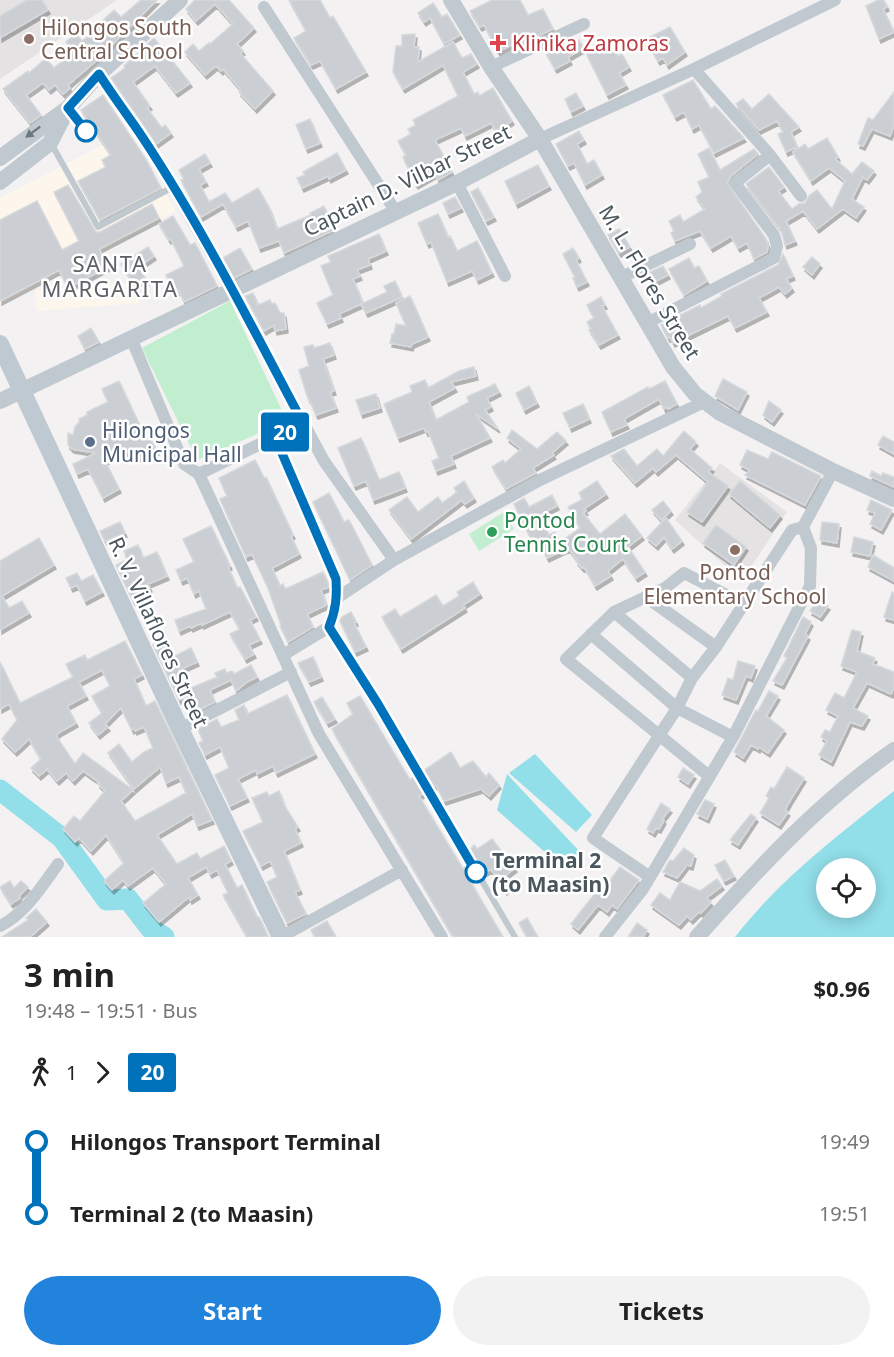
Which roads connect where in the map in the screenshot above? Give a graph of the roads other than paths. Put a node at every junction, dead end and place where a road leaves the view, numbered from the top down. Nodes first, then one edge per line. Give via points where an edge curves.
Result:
1 (451, 0) edge
2 (835, 0) edge
3 (173, 2) edge
4 (264, 8) dead end
5 (584, 24) dead end
6 (491, 67) junction
7 (694, 69) junction
8 (99, 74) junction
9 (68, 108) junction
10 (86, 131) dead end
11 (540, 139) junction
12 (50, 143) junction
13 (770, 155) junction
14 (0, 158) edge
15 (0, 182) edge
16 (457, 183) junction
17 (173, 187) junction
18 (801, 196) dead end
19 (396, 212) junction
20 (690, 244) dead end
21 (505, 276) dead end
22 (621, 278) junction
23 (232, 290) junction
24 (647, 323) junction
25 (131, 338) junction
26 (0, 344) edge
27 (21, 391) junction
28 (0, 401) edge
29 (704, 402) junction
30 (303, 423) junction
31 (275, 437) junction
32 (833, 471) junction
33 (199, 474) junction
34 (894, 499) edge
35 (803, 527) junction
36 (394, 560) junction
37 (338, 597) junction
38 (646, 597) junction
39 (744, 604) junction
40 (614, 612) junction
41 (329, 627) junction
42 (591, 634) junction
43 (716, 647) junction
44 (283, 655) junction
45 (291, 672) junction
46 (692, 678) junction
47 (676, 708) junction
48 (180, 729) junction
49 (660, 734) junction
50 (733, 736) junction
51 (894, 750) edge
52 (709, 776) junction
53 (58, 864) dead end
54 (402, 870) junction
55 (650, 877) junction
56 (0, 926) edge
57 (281, 937) edge
58 (442, 937) edge
59 (516, 937) edge
60 (605, 937) edge
61 (698, 937) edge

1 - 6 street, M. L. Flores Street
2 - 7 street, Captain D. Vilbar Street
3 - 8 street
4 - 19 street
5 - 6 street
6 - 11 street, M. L. Flores Street
7 - 11 street, Captain D. Vilbar Street
7 - 13 street
8 - 9 street
8 - 17 street
9 - 10 lane
9 - 12 street
9 -> 14 street
11 - 16 street, Captain D. Vilbar Street
11 - 22 street, M. L. Flores Street
12 - 15 street
12 - 17 lane via 98,227
13 - 18 street
13 - 24 street via 735,183 774,235 774,258
16 - 19 street, Captain D. Vilbar Street
16 - 21 street
17 - 23 street
19 - 23 street, Captain D. Vilbar Street
20 - 22 street
22 - 24 street, M. L. Flores Street
23 - 25 street, Captain D. Vilbar Street
23 - 30 street
24 - 29 street, M. L. Flores Street via 673,367
25 - 27 street, Captain D. Vilbar Street
25 - 33 street via 184,464
26 - 27 main road, R. V. Villaflores Street
27 - 28 street, Captain D. Vilbar Street
27 - 48 main road, R. V. Villaflores Street
29 - 32 street, M. L. Flores Street
29 - 36 street via 540,480
30 - 31 street
30 - 36 street via 324,461
31 - 33 street
31 - 37 lane via 336,579
32 - 34 street, M. L. Flores Street
32 - 35 street
33 - 44 street
35 - 39 street via 792,530
35 - 50 street via 811,548 810,586
36 - 37 street
37 - 41 street
38 - 39 street via 684,573
38 - 40 street
38 - 43 street
39 - 43 street
40 - 42 street
40 - 46 street
41 - 44 street
41 - 59 lane
42 - 47 street
42 - 49 street via 566,659
43 - 46 street
44 - 45 street
45 - 48 street
45 - 54 street via 319,734
46 - 47 street
47 - 49 street
47 - 50 street
48 - 57 main road, R. V. Villaflores Street
49 - 52 street
49 - 55 street via 593,838
50 - 52 street
51 - 61 street via 862,772 799,828
52 - 55 street
53 - 56 street via 27,904
54 - 57 street
54 - 58 street
55 - 60 street

